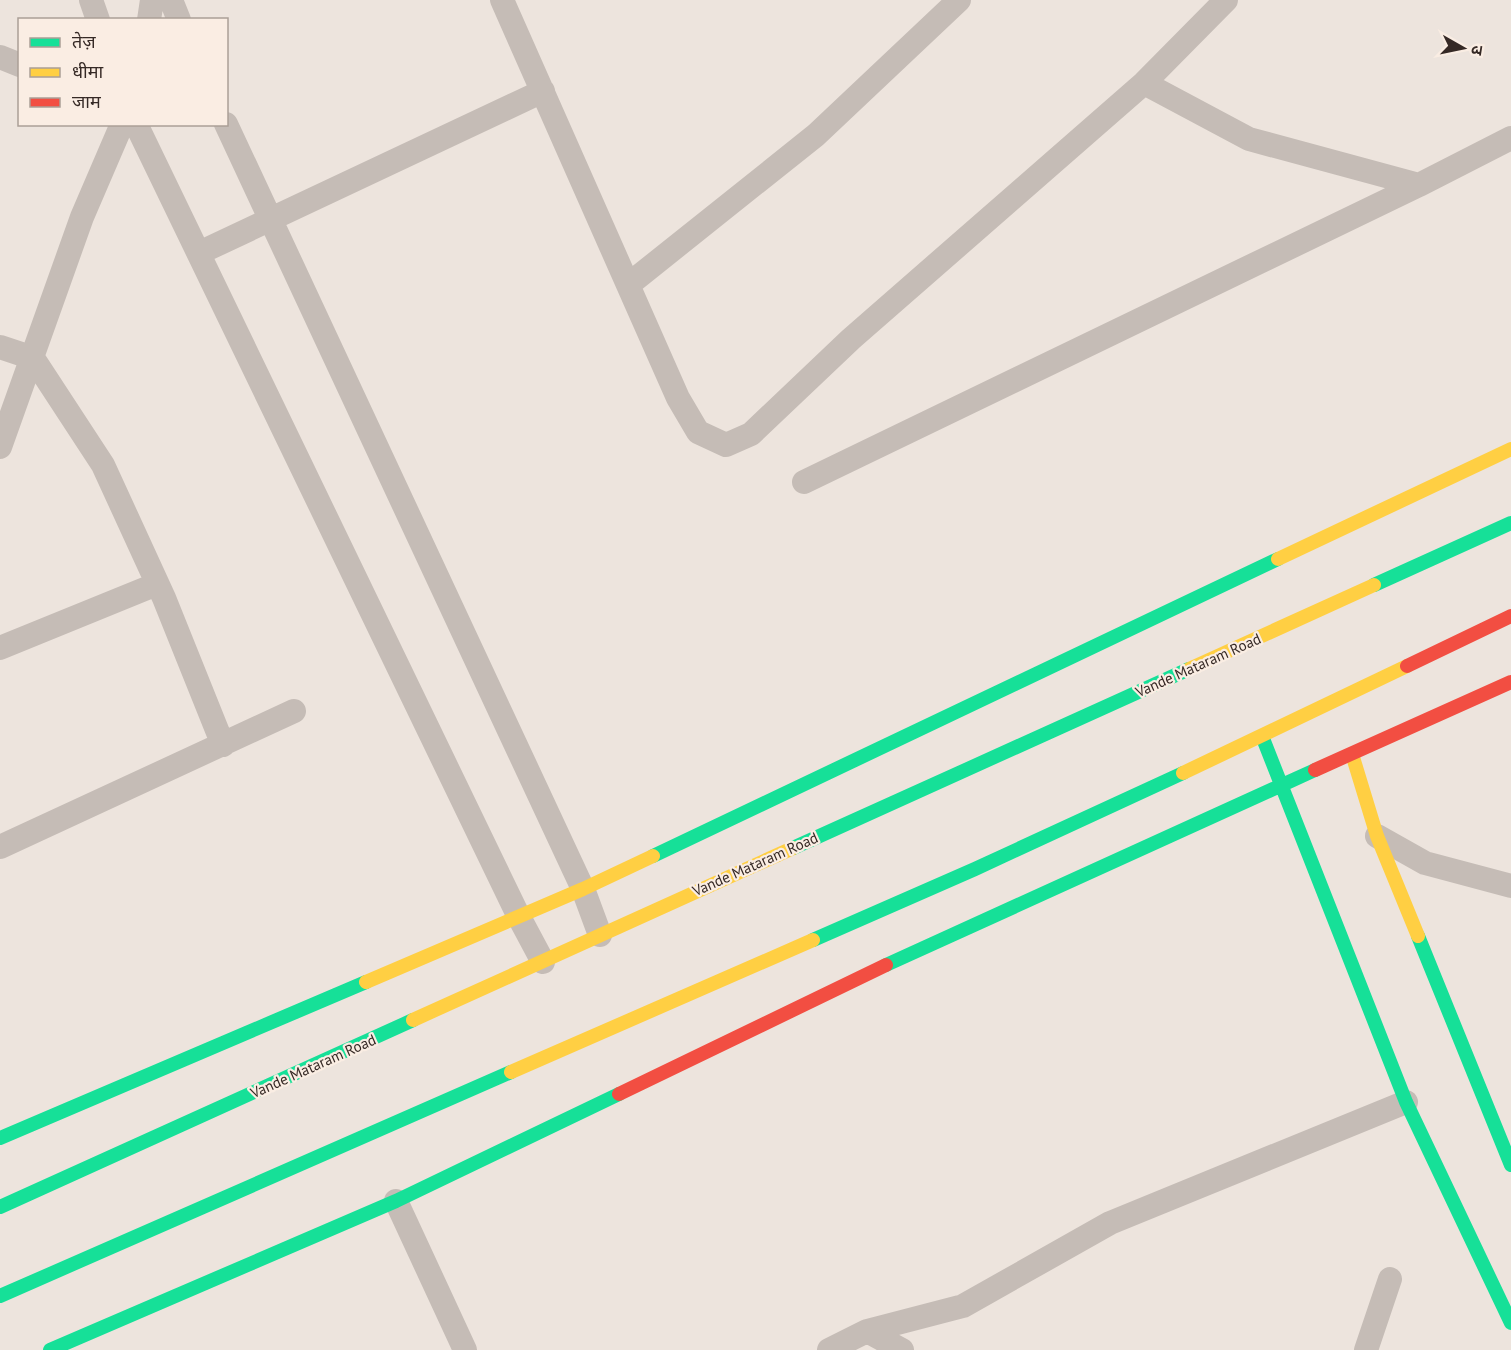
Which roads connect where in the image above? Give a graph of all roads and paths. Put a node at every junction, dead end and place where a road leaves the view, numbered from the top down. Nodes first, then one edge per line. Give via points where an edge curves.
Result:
1 (91, 0) edge
2 (152, 0) edge
3 (171, 0) edge
4 (502, 0) edge
5 (958, 0) edge
6 (1217, 2) edge
7 (97, 18) edge
8 (148, 18) edge
9 (178, 18) edge
10 (0, 57) edge
11 (18, 64) edge
12 (1144, 83) junction
13 (543, 91) junction
14 (121, 126) edge
15 (137, 126) edge
16 (227, 126) edge
17 (1511, 138) edge
18 (1419, 185) junction
19 (270, 219) junction
20 (199, 253) junction
21 (628, 285) junction
22 (0, 347) edge
23 (33, 358) junction
24 (0, 447) edge
25 (1511, 449) edge
26 (804, 482) dead end
27 (1511, 523) edge
28 (157, 584) junction
29 (1511, 616) edge
30 (0, 648) edge
31 (1511, 682) edge
32 (294, 711) dead end
33 (1262, 736) junction
34 (223, 745) junction
35 (1352, 754) junction
36 (1281, 784) junction
37 (1377, 836) junction
38 (0, 847) edge
39 (1511, 886) edge
40 (583, 889) junction
41 (519, 917) junction
42 (600, 935) junction
43 (543, 962) junction
44 (1406, 1102) junction
45 (0, 1138) edge
46 (1510, 1160) edge
47 (396, 1201) junction
48 (0, 1207) edge
49 (1390, 1279) dead end
50 (0, 1296) edge
51 (1511, 1323) edge
52 (867, 1331) junction
53 (51, 1350) edge
54 (465, 1350) edge
55 (828, 1350) edge
56 (902, 1350) edge
57 (1366, 1350) edge

1 - 7 street
2 - 8 street
3 - 9 street
4 - 13 street
5 - 21 street via 816,135
6 - 12 street
10 - 11 street
12 - 18 street via 1249,139
12 - 21 street via 868,323 751,434 726,445 698,432 678,398
13 - 19 street
13 - 21 street
14 - 23 street via 82,217
15 - 20 street
16 - 19 street
17 - 18 street
18 - 26 street
19 - 20 street
19 - 40 street
20 - 41 street
22 - 23 street
23 - 24 street
23 - 28 street via 103,465
25 - 40 street
27 - 42 street, Vande Mataram Road
28 - 30 street
28 - 34 street
29 - 33 street
31 - 35 street
32 - 34 street
33 - 36 street
33 - 50 street via 953,879
34 - 38 street
35 - 36 street
35 - 37 street
36 - 44 street
36 - 47 street via 968,926
37 - 39 street via 1425,863
37 - 46 street
40 - 41 street
40 - 42 street
41 - 43 street
41 - 45 street
42 - 43 street, Vande Mataram Road
43 - 48 street, Vande Mataram Road
44 - 51 street
44 - 52 street via 1110,1223 963,1306
47 - 53 street
47 - 54 street
49 - 57 street
52 - 55 street
52 - 56 street

